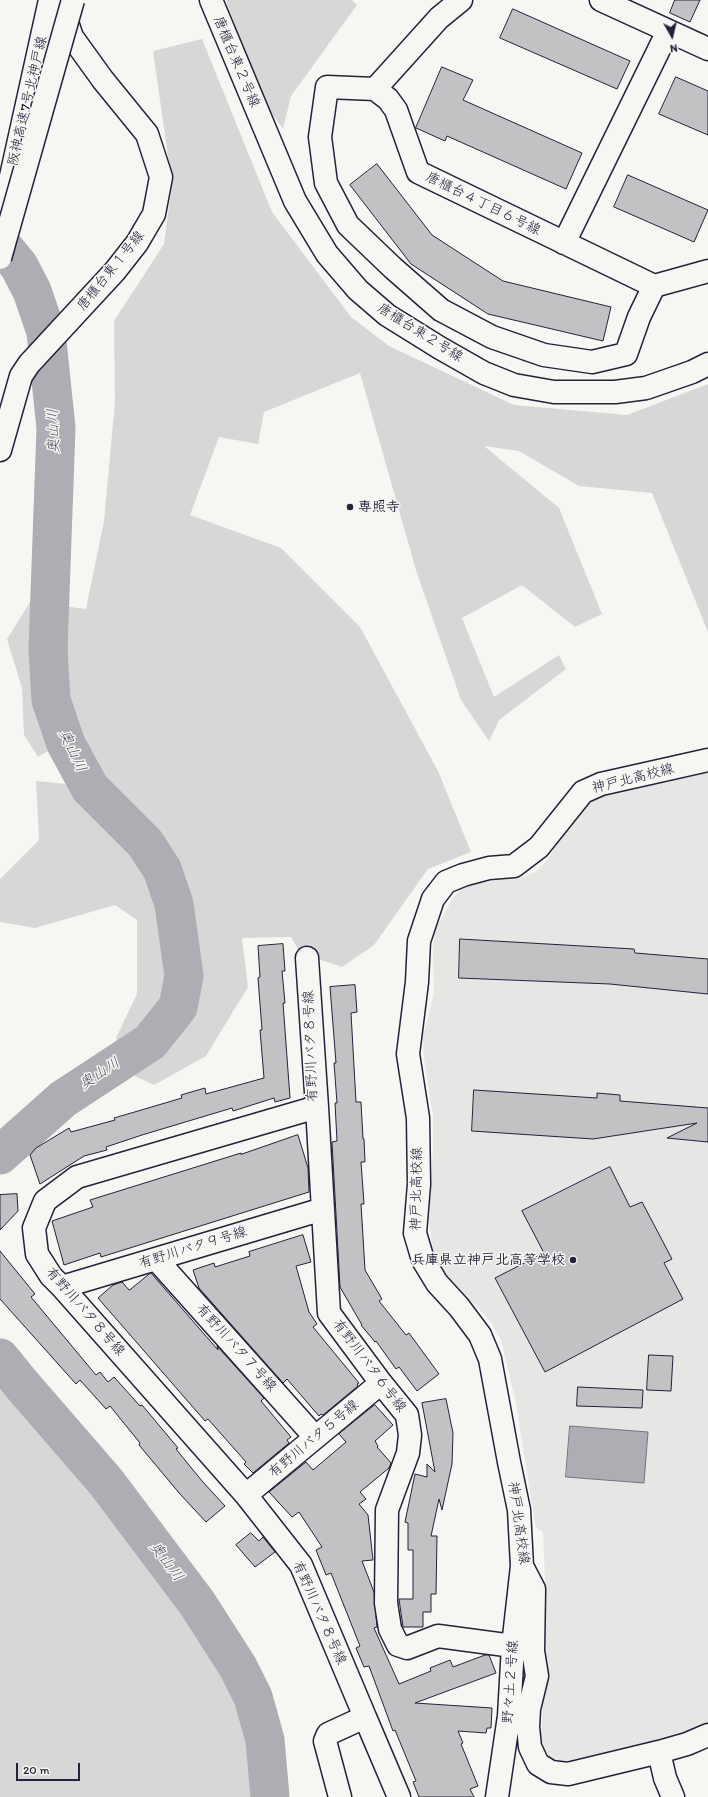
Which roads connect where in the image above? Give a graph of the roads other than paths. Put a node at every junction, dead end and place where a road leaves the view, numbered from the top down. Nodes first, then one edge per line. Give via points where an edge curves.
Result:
1 (50, 0) edge
2 (60, 0) edge
3 (73, 0) edge
4 (210, 0) edge
5 (461, 0) edge
6 (601, 0) edge
7 (668, 31) junction
8 (708, 49) edge
9 (375, 89) junction
10 (0, 225) edge
11 (564, 243) junction
12 (0, 258) edge
13 (708, 271) edge
14 (654, 286) junction
15 (708, 364) edge
16 (0, 450) edge
17 (708, 760) edge
18 (307, 958) dead end
19 (317, 1107) junction
20 (323, 1209) junction
21 (156, 1258) junction
22 (62, 1286) junction
23 (381, 1383) junction
24 (315, 1437) junction
25 (246, 1495) junction
26 (522, 1566) junction
27 (513, 1646) junction
28 (365, 1716) junction
29 (708, 1735) edge
30 (659, 1752) junction
31 (340, 1797) edge
32 (399, 1797) edge
33 (497, 1797) edge
34 (673, 1797) edge

1 - 10 main road, 阪神高速7号北神戸線
2 - 16 main road, 唐櫃台東１号線 via 72,37 147,134 160,177 154,214 137,243 21,376
3 - 12 main road, bridge
4 - 15 main road, 唐櫃台東２号線 via 295,201 327,254 358,290 387,315 484,372 514,385 554,392 615,392 646,388
5 - 9 main road via 439,18
6 - 7 main road
7 - 8 main road
7 - 11 main road
9 - 11 main road, 唐櫃台４丁目６号線 via 388,99 396,110 418,172
9 - 14 main road via 327,87 320,137 326,183 348,226 441,310 492,337 536,352 592,362 626,354 639,317
11 - 14 main road, 唐櫃台４丁目６号線
13 - 14 main road
17 - 26 main road, 神戸北高校線 via 601,784 583,792 539,847 514,866 490,868 446,882 433,899 419,941 418,982 408,1054 418,1118 415,1233 423,1260 437,1283 480,1335 490,1359 519,1510
18 - 19 main road, 有野川バタ８号線
19 - 20 main road, 有野川バタ６号線
19 - 22 main road, 有野川バタ８号線 via 78,1177 45,1201 34,1228 37,1254 51,1276
20 - 21 main road, 有野川バタ９号線
20 - 23 main road, 有野川バタ６号線 via 329,1313
21 - 22 main road, 有野川バタ９号線
21 - 24 main road, 有野川バタ７号線
22 - 25 main road, 有野川バタ８号線
23 - 24 main road, 有野川バタ５号線
23 - 27 main road, 有野川バタ６号線 via 407,1415 410,1435 408,1453 387,1510 386,1603 390,1629 398,1645 407,1648 438,1636
24 - 25 main road, 有野川バタ５号線
25 - 28 main road, 有野川バタ８号線 via 301,1565
26 - 27 main road, 野々土２号線
26 - 30 main road, 神戸北高校線 via 534,1589 533,1651 537,1676 529,1709 528,1727 530,1747 538,1764 551,1772 568,1774
27 - 33 main road, 野々土２号線 via 509,1716
28 - 31 main road via 328,1734 325,1741
28 - 32 main road, 有野川バタ８号線
29 - 30 main road, 神戸北高校線
30 - 34 main road

